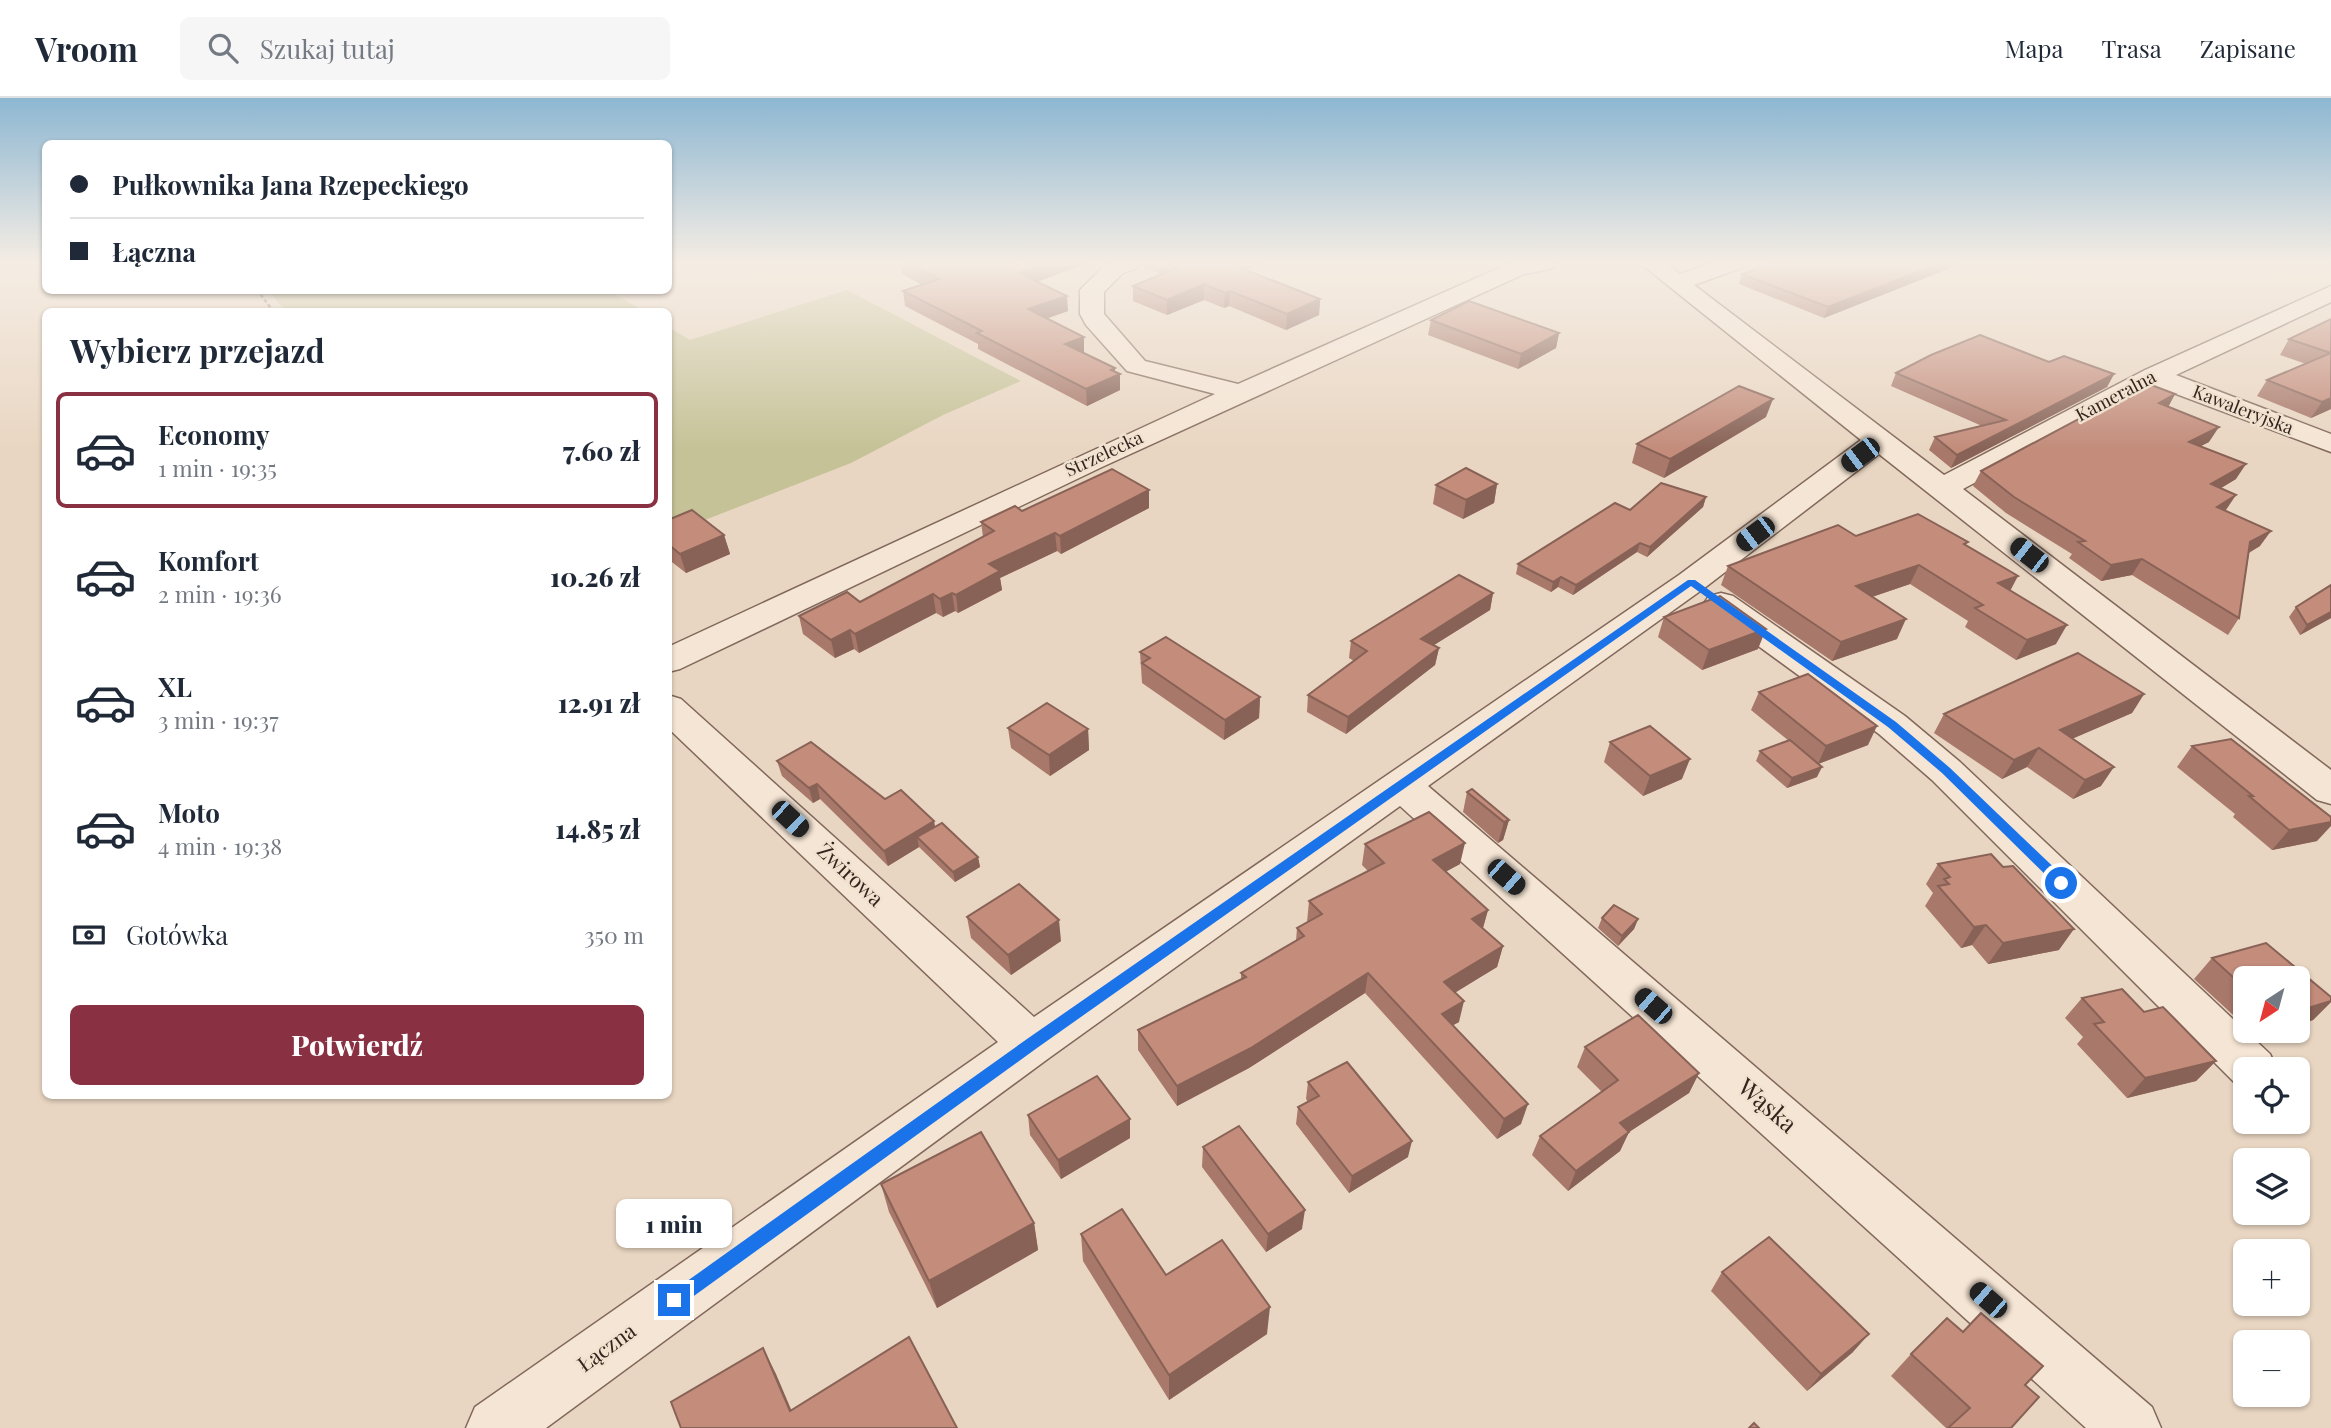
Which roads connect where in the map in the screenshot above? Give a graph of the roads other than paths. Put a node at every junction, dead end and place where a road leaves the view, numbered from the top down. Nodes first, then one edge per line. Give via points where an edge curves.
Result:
1 (1100, 325) edge
2 (1389, 325) edge
3 (1733, 325) edge
4 (2263, 325) edge
5 (2154, 376) junction
6 (1238, 392) junction
7 (1881, 439) junction
8 (2331, 444) edge
9 (1943, 488) junction
10 (1691, 582) junction
11 (672, 659) edge
12 (672, 711) edge
13 (1401, 785) junction
14 (2331, 790) edge
15 (1032, 1044) junction
16 (2241, 1057) edge
17 (496, 1428) edge
18 (2132, 1428) edge

1 - 6 street via 1136,366
2 - 6 street, Strzelecka
3 - 7 street
4 - 5 street, Kameralna
5 - 8 street, Kawaleryjska
5 - 9 street, Kameralna
6 - 11 street, Strzelecka
7 - 9 street
7 - 10 street, Łączna
9 - 14 street
10 - 13 street, Łączna
10 - 16 street via 1892,725 1946,771
12 - 15 street, Żwirowa
13 - 15 street, Łączna
13 - 18 street, Wąska
15 - 17 street, Łączna

